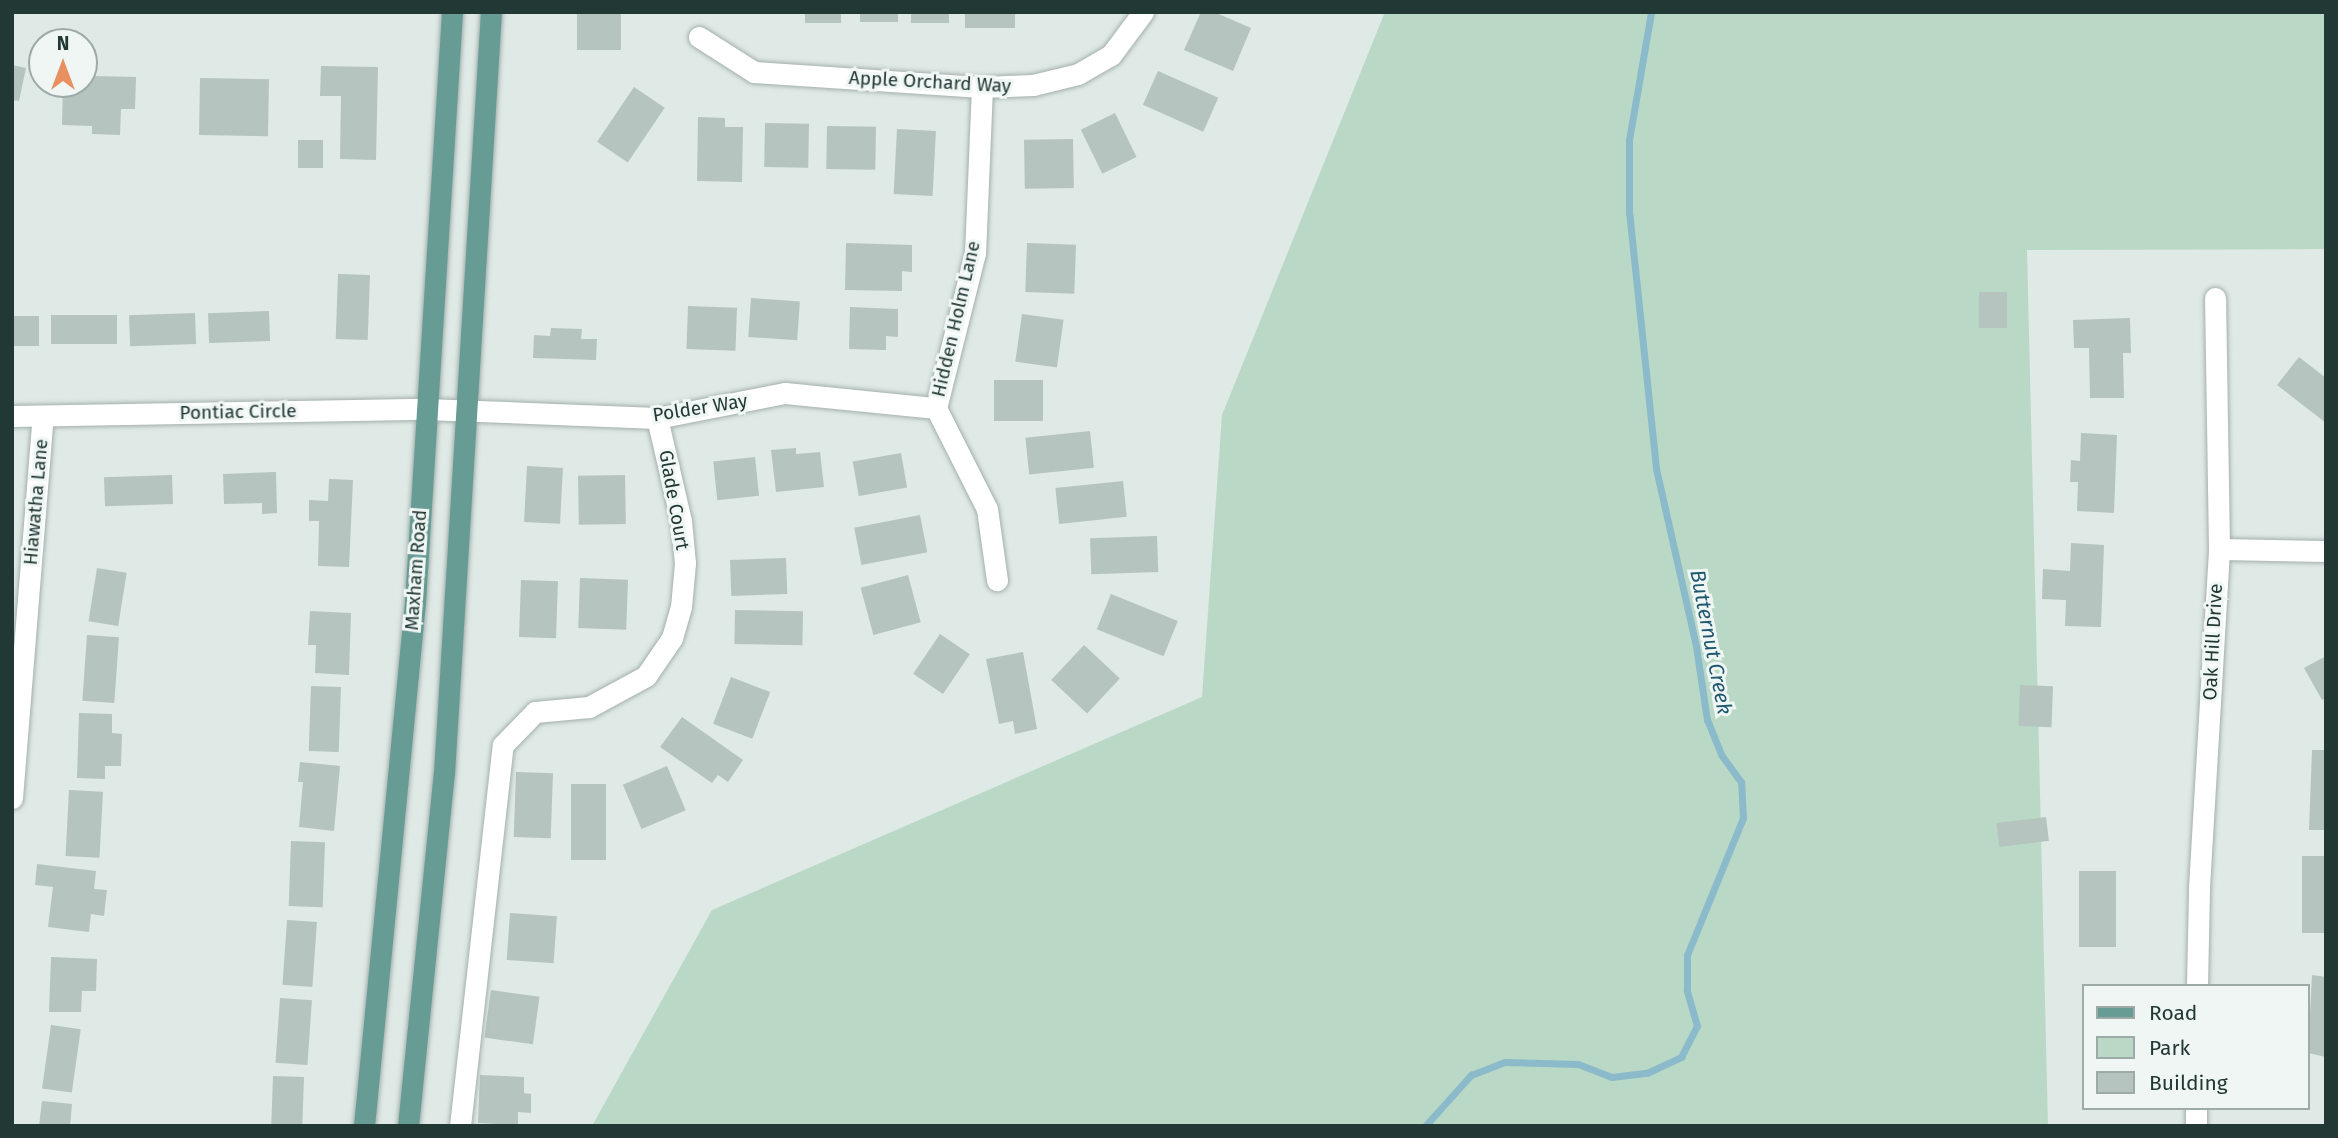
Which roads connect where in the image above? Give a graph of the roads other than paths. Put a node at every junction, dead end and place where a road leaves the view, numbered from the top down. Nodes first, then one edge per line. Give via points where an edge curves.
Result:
1 (452, 12) edge
2 (491, 12) edge
3 (1143, 12) edge
4 (699, 37) dead end
5 (982, 87) junction
6 (2215, 299) dead end
7 (936, 408) junction
8 (425, 409) junction
9 (464, 409) junction
10 (12, 416) edge
11 (43, 416) junction
12 (657, 418) junction
13 (2219, 549) junction
14 (2326, 551) edge
15 (998, 580) dead end
16 (12, 798) edge
17 (2197, 984) edge
18 (364, 1126) edge
19 (408, 1126) edge
20 (460, 1126) edge

1 - 8 main road, Maxham Road
2 - 9 main road, Maxham Road
3 - 5 street, Apple Orchard Way via 1111,55 1078,74 1033,85
4 - 5 street, Apple Orchard Way via 754,72
5 - 7 street, Hidden Holm Lane via 975,253
6 - 13 street, Oak Hill Drive
7 - 12 street, Polder Way via 785,393
7 - 15 street, Hidden Holm Lane via 987,509
8 - 9 street, Pontiac Circle
8 - 11 street, Pontiac Circle
8 - 18 main road, Maxham Road via 415,602
9 - 12 street, Polder Way
9 - 19 main road, Maxham Road via 444,773
10 - 11 street, Pontiac Circle
11 - 16 street, Hiawatha Lane
12 - 20 street, Glade Court via 681,521 685,563 681,607 672,638 646,676 589,707 536,712 503,745
13 - 14 street
13 - 17 street, Oak Hill Drive

